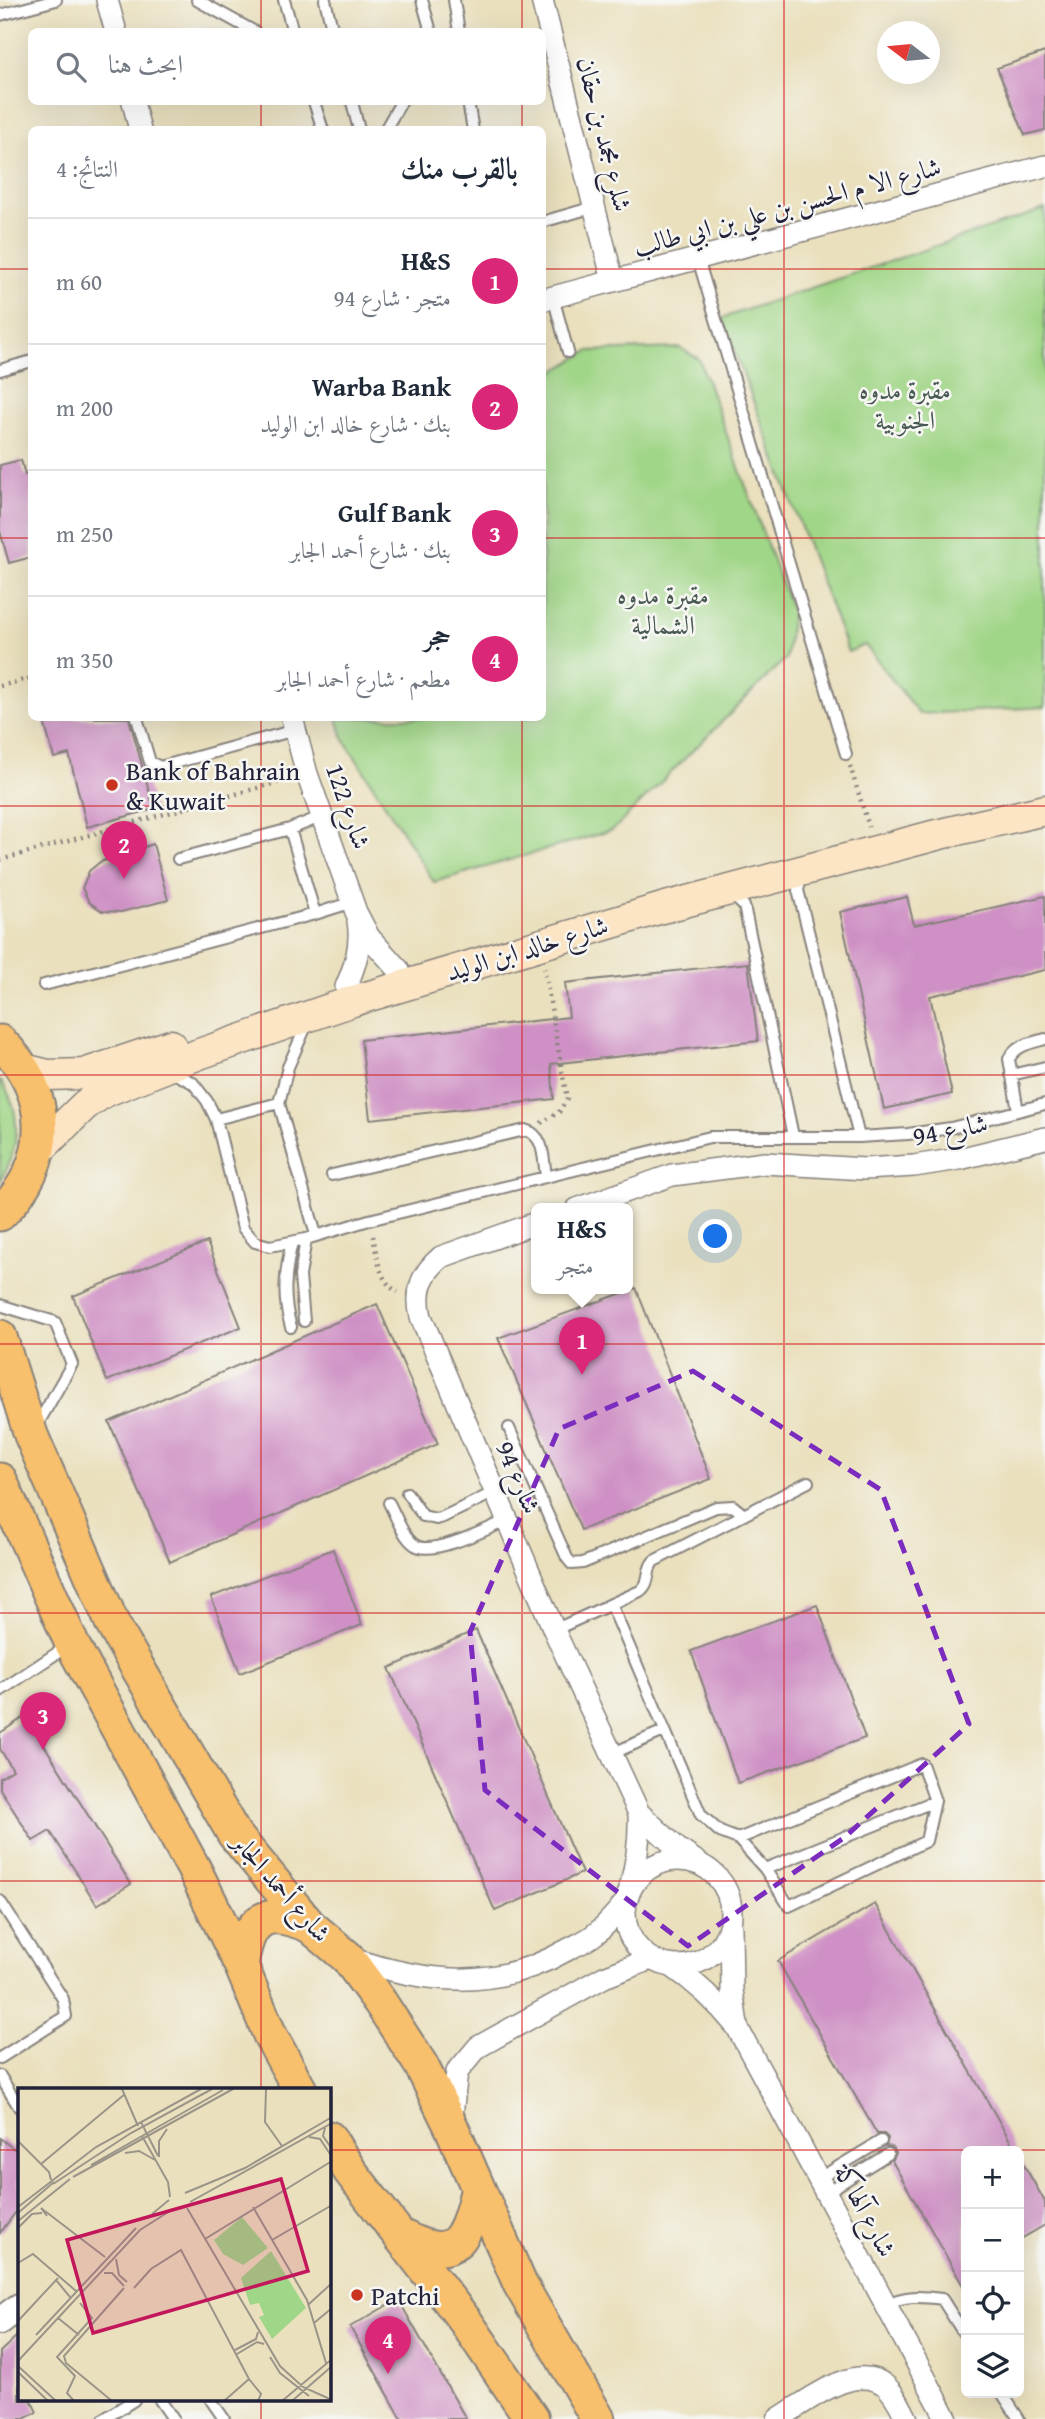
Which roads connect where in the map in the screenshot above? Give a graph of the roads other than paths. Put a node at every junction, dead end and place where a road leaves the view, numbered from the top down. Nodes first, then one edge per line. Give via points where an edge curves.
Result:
1 (56, 0) edge
2 (107, 0) edge
3 (197, 0) edge
4 (284, 0) edge
5 (325, 0) edge
6 (422, 0) edge
7 (454, 0) edge
8 (542, 0) edge
9 (29, 3) edge
10 (0, 15) edge
11 (115, 28) edge
12 (248, 28) edge
13 (292, 28) edge
14 (332, 28) edge
15 (429, 28) edge
16 (458, 28) edge
17 (549, 49) edge
18 (134, 105) edge
19 (315, 105) edge
20 (353, 105) edge
21 (399, 105) edge
22 (469, 105) edge
23 (139, 126) edge
24 (322, 126) edge
25 (358, 126) edge
26 (388, 126) edge
27 (472, 126) edge
28 (1045, 166) edge
29 (594, 207) junction
30 (546, 221) edge
31 (698, 260) junction
32 (613, 281) junction
33 (548, 299) edge
34 (568, 352) dead end
35 (28, 362) edge
36 (0, 370) edge
37 (138, 721) edge
38 (294, 724) edge
39 (846, 754) road end
40 (1045, 792) edge
41 (1045, 810) edge
42 (323, 816) junction
43 (290, 829) junction
44 (178, 859) dead end
45 (803, 870) junction
46 (727, 891) junction
47 (354, 907) junction
48 (315, 914) junction
49 (399, 970) junction
50 (44, 985) dead end
51 (346, 987) junction
52 (311, 1016) junction
53 (1045, 1039) edge
54 (0, 1042) edge
55 (1045, 1067) edge
56 (163, 1068) junction
57 (24, 1069) junction
58 (1011, 1076) junction
59 (279, 1103) junction
60 (1045, 1104) edge
61 (1018, 1111) junction
62 (216, 1119) junction
63 (793, 1136) junction
64 (859, 1137) junction
65 (1045, 1138) edge
66 (38, 1152) junction
67 (332, 1175) dead end
68 (546, 1176) junction
69 (594, 1203) edge
70 (0, 1214) edge
71 (531, 1225) edge
72 (311, 1237) junction
73 (292, 1242) junction
74 (0, 1305) edge
75 (304, 1321) dead end
76 (291, 1327) dead end
77 (1, 1346) edge
78 (509, 1427) dead end
79 (31, 1435) junction
80 (0, 1480) edge
81 (808, 1482) dead end
82 (495, 1492) junction
83 (407, 1493) dead end
84 (390, 1503) dead end
85 (744, 1515) junction
86 (508, 1520) junction
87 (611, 1604) junction
88 (554, 1630) junction
89 (72, 1644) junction
90 (0, 1691) edge
91 (664, 1731) junction
92 (611, 1754) junction
93 (935, 1801) junction
94 (639, 1813) junction
95 (738, 1839) junction
96 (700, 1864) junction
97 (765, 1869) junction
98 (627, 1896) junction
99 (0, 1901) edge
100 (732, 1916) junction
101 (310, 1926) junction
102 (346, 1958) junction
103 (661, 1962) junction
104 (242, 1965) junction
105 (737, 2026) junction
106 (0, 2058) edge
107 (0, 2076) edge
108 (289, 2083) edge
109 (18, 2105) edge
110 (451, 2126) junction
111 (881, 2141) dead end
112 (331, 2142) edge
113 (888, 2154) dead end
114 (822, 2186) junction
115 (478, 2188) junction
116 (403, 2237) junction
117 (885, 2305) junction
118 (18, 2308) edge
119 (0, 2321) edge
120 (965, 2335) edge
121 (1005, 2398) edge
122 (131, 2402) edge
123 (161, 2402) edge
124 (212, 2402) edge
125 (105, 2419) edge
126 (173, 2419) edge
127 (224, 2419) edge
128 (532, 2419) edge
129 (598, 2419) edge
130 (778, 2419) edge
131 (907, 2419) edge
132 (947, 2419) edge
133 (1019, 2419) edge

1 - 9 lane
2 - 11 street
3 - 12 lane
4 - 13 lane
5 - 14 lane
6 - 15 lane
7 - 16 lane
8 - 17 street, شلرع مجمد بن حقان
9 - 10 lane
17 - 29 street, شلرع مجمد بن حقان
18 - 23 street
19 - 24 lane
20 - 25 lane
21 - 26 lane
22 - 27 lane
28 - 31 street, شارع الا م الحسن بن علي بن ابي طالب
29 - 30 lane
29 - 32 street, شلرع مجمد بن حقان
31 - 32 street, شارع الا م الحسن بن علي بن ابي طالب
31 - 39 lane
32 - 33 street, شارع الا م الحسن بن علي بن ابي طالب
33 - 34 lane
35 - 36 lane
37 - 38 lane via 150,762 160,767
38 - 42 street, شارع 122
40 - 49 main road, شارع خالد ابن الوليد via 693,879
41 - 45 main road, شارع خالد ابن الوليد
42 - 43 lane
42 - 47 street, شارع 122
43 - 44 lane
43 - 48 lane
45 - 46 main road, شارع خالد ابن الوليد
45 - 64 lane via 798,890
46 - 52 main road, شارع خالد ابن الوليد via 508,953
46 - 63 lane via 744,906
47 - 48 lane
47 - 49 street, شارع 122 via 369,937
47 - 51 street, شارع 122 via 359,945
48 - 50 lane
49 - 51 main road, شارع خالد ابن الوليد
51 - 57 main road, شارع خالد ابن الوليد via 84,1074 48,1075
52 - 56 main road, شارع خالد ابن الوليد
52 - 59 lane via 291,1060
53 - 58 lane via 1012,1053
54 - 57 main road
55 - 58 lane
56 - 62 lane via 193,1083
56 - 66 main road, شارع خالد ابن الوليد via 104,1092
57 - 66 main road via 40,1117
58 - 61 lane
59 - 62 lane
59 - 72 lane
60 - 61 lane
61 - 64 lane via 951,1128
62 - 73 lane via 243,1228 256,1241 270,1246
63 - 64 lane
63 - 68 lane via 710,1137
65 - 69 street, شارع 94 via 914,1166 865,1169 765,1163 672,1175
66 - 70 main road via 30,1177
67 - 68 lane via 525,1130 539,1138
68 - 72 lane
71 - 82 street, شارع 94 via 440,1257 420,1282 421,1317
72 - 73 lane
72 - 75 lane via 300,1276
73 - 76 lane via 284,1292
74 - 79 lane via 55,1322 72,1364
77 - 79 main road, شارع أحمد الجابر
78 - 85 lane via 572,1564 716,1507 733,1506
79 - 101 main road, شارع أحمد الجابر via 113,1625 166,1720 234,1834
80 - 89 main road, شارع أحمد الجابر
81 - 85 lane
82 - 83 lane via 436,1519 422,1516
82 - 86 street, شارع 94
84 - 86 lane via 411,1543 423,1549
85 - 87 lane via 654,1561 644,1588
86 - 88 street, شارع 94
87 - 88 lane
87 - 91 lane
88 - 92 street, شارع 94
89 - 90 lane
89 - 104 main road, شارع أحمد الجابر
91 - 92 lane
91 - 95 lane via 701,1815 720,1832
92 - 94 street, شارع 94
93 - 95 lane via 922,1764
93 - 97 lane
93 - 97 lane via 926,1841 789,1906
94 - 96 street, شارع 94
94 - 98 street, شارع 94 via 637,1864
95 - 97 lane
96 - 98 street via 680,1859 660,1862 642,1873
96 - 100 street via 727,1891
98 - 102 street via 596,1934 513,1974 482,1979 424,1977
98 - 103 street via 625,1916 632,1941
99 - 106 lane via 62,1999 66,2016
100 - 103 street via 721,1944 699,1962 685,1966
100 - 105 street, شارع آلهاكة via 730,1953
101 - 102 main road, شارع أحمد الجابر
101 - 104 main road via 276,1916 259,1921 249,1932
102 - 110 main road, شارع أحمد الجابر via 421,2065
103 - 105 street, شارع آلهاكة via 696,1982
103 - 110 street via 604,1977 478,2047 457,2072
104 - 108 main road, شارع أحمد الجابر
105 - 114 street, شارع آلهاكة
107 - 109 lane
110 - 115 main road, شارع أحمد الجابر
111 - 114 lane
112 - 116 main road
113 - 114 lane
114 - 117 street, شارع آلهاكة
115 - 116 main road via 463,2236 453,2246 436,2250
115 - 129 main road, شارع أحمد الجابر via 520,2284
116 - 128 main road
117 - 120 lane via 916,2295 942,2298
117 - 132 street, شارع آلهاكة
118 - 119 street
121 - 133 lane
122 - 125 lane
123 - 126 lane
124 - 127 lane
130 - 131 street via 860,2376 888,2388

